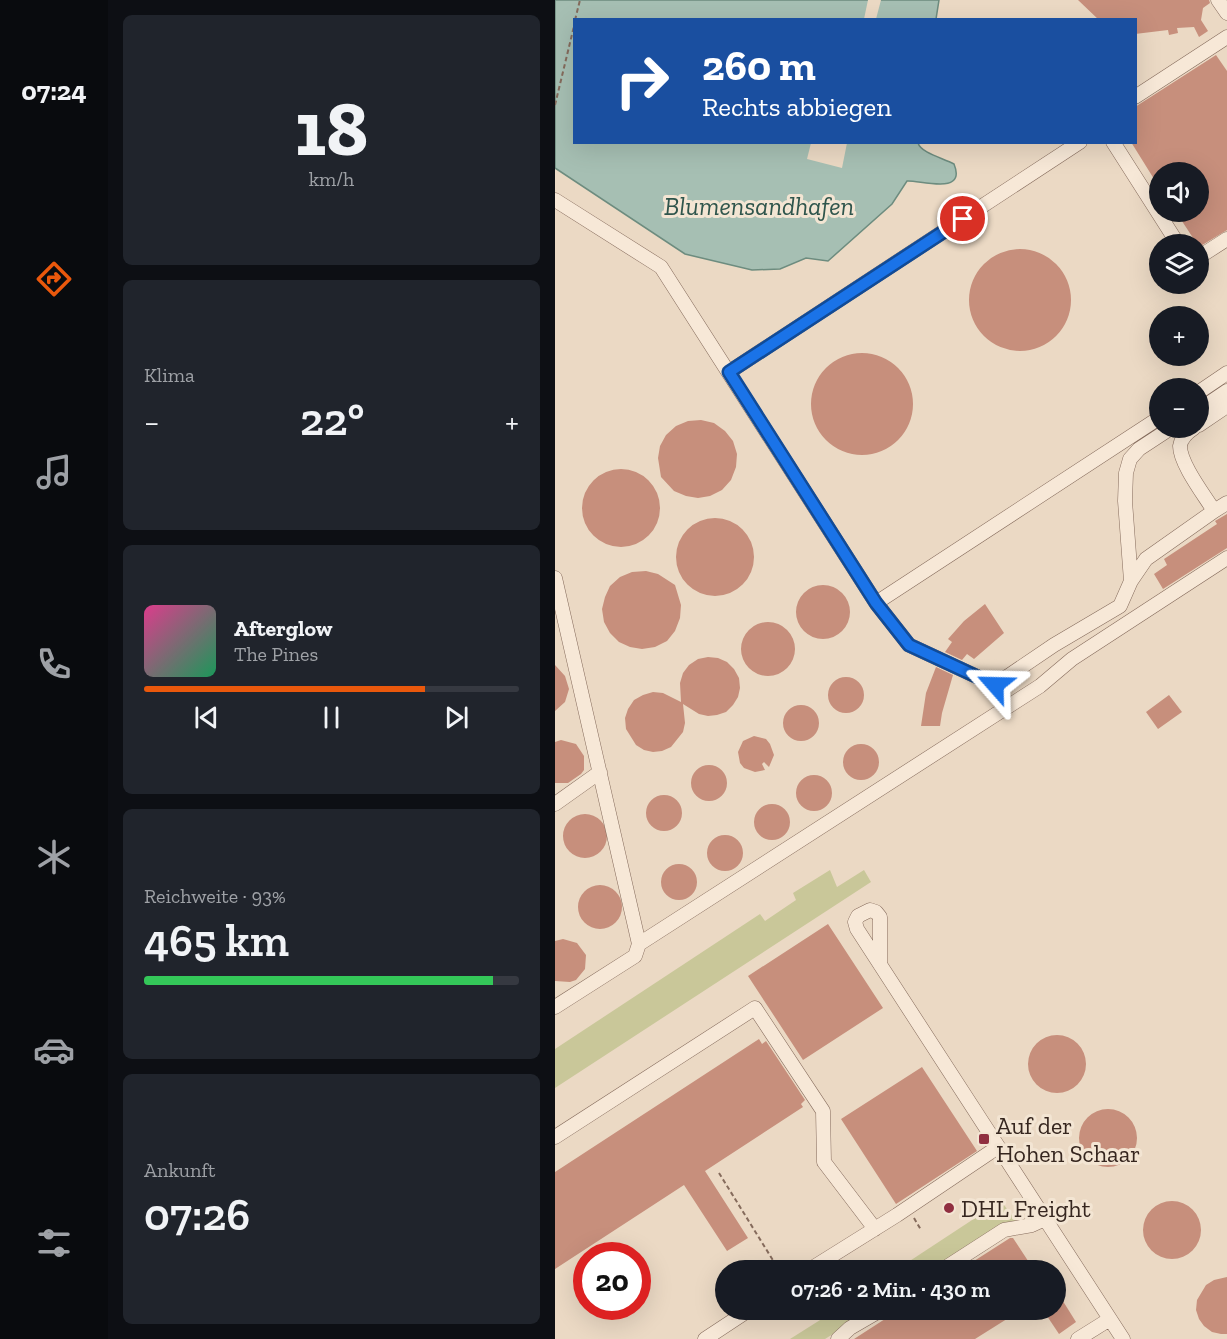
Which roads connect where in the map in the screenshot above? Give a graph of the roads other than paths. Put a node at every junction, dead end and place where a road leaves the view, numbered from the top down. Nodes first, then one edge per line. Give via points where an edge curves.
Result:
1 (1218, 0) edge
2 (1227, 13) edge
3 (1227, 37) edge
4 (1137, 96) edge
5 (1077, 144) edge
6 (1114, 144) edge
7 (555, 200) edge
8 (1172, 234) edge
9 (1227, 239) edge
10 (1209, 251) edge
11 (729, 372) junction
12 (1227, 373) edge
13 (1209, 385) edge
14 (1227, 391) edge
15 (1209, 403) edge
16 (1227, 406) edge
17 (1209, 418) edge
18 (1149, 425) edge
19 (1156, 438) edge
20 (1184, 438) edge
21 (1227, 503) edge
22 (1214, 511) junction
23 (1227, 558) edge
24 (555, 578) edge
25 (1131, 581) junction
26 (876, 603) junction
27 (561, 635) edge
28 (600, 772) junction
29 (555, 804) edge
30 (639, 944) junction
31 (880, 964) dead end
32 (555, 1007) edge
33 (555, 1137) edge
34 (999, 1147) junction
35 (1045, 1219) junction
36 (875, 1229) junction
37 (825, 1260) edge
38 (958, 1260) edge
39 (1110, 1319) junction
40 (734, 1320) edge
41 (864, 1320) edge
42 (705, 1339) edge
43 (838, 1339) edge
44 (1078, 1339) edge
45 (1123, 1339) edge

1 - 2 street
3 - 4 street
5 - 11 street
6 - 8 street
7 - 11 street via 661,267
9 - 10 street
11 - 26 street
12 - 13 street
14 - 15 street
16 - 17 street
18 - 26 street
19 - 25 street via 1129,459 1125,501
20 - 22 street via 1180,444 1182,459
21 - 22 street
22 - 25 street via 1146,559
23 - 30 street via 1072,659 1040,686
24 - 27 street
25 - 26 street via 1120,606 995,685 909,645
27 - 28 street
28 - 29 street
28 - 30 street
30 - 32 street via 635,956
31 - 34 street
33 - 36 street via 755,1008 823,1111 824,1162
34 - 35 street
34 - 36 street
35 - 38 street via 1004,1230
35 - 39 street
36 - 37 street
39 - 44 street
39 - 45 street
40 - 42 street
41 - 43 street

